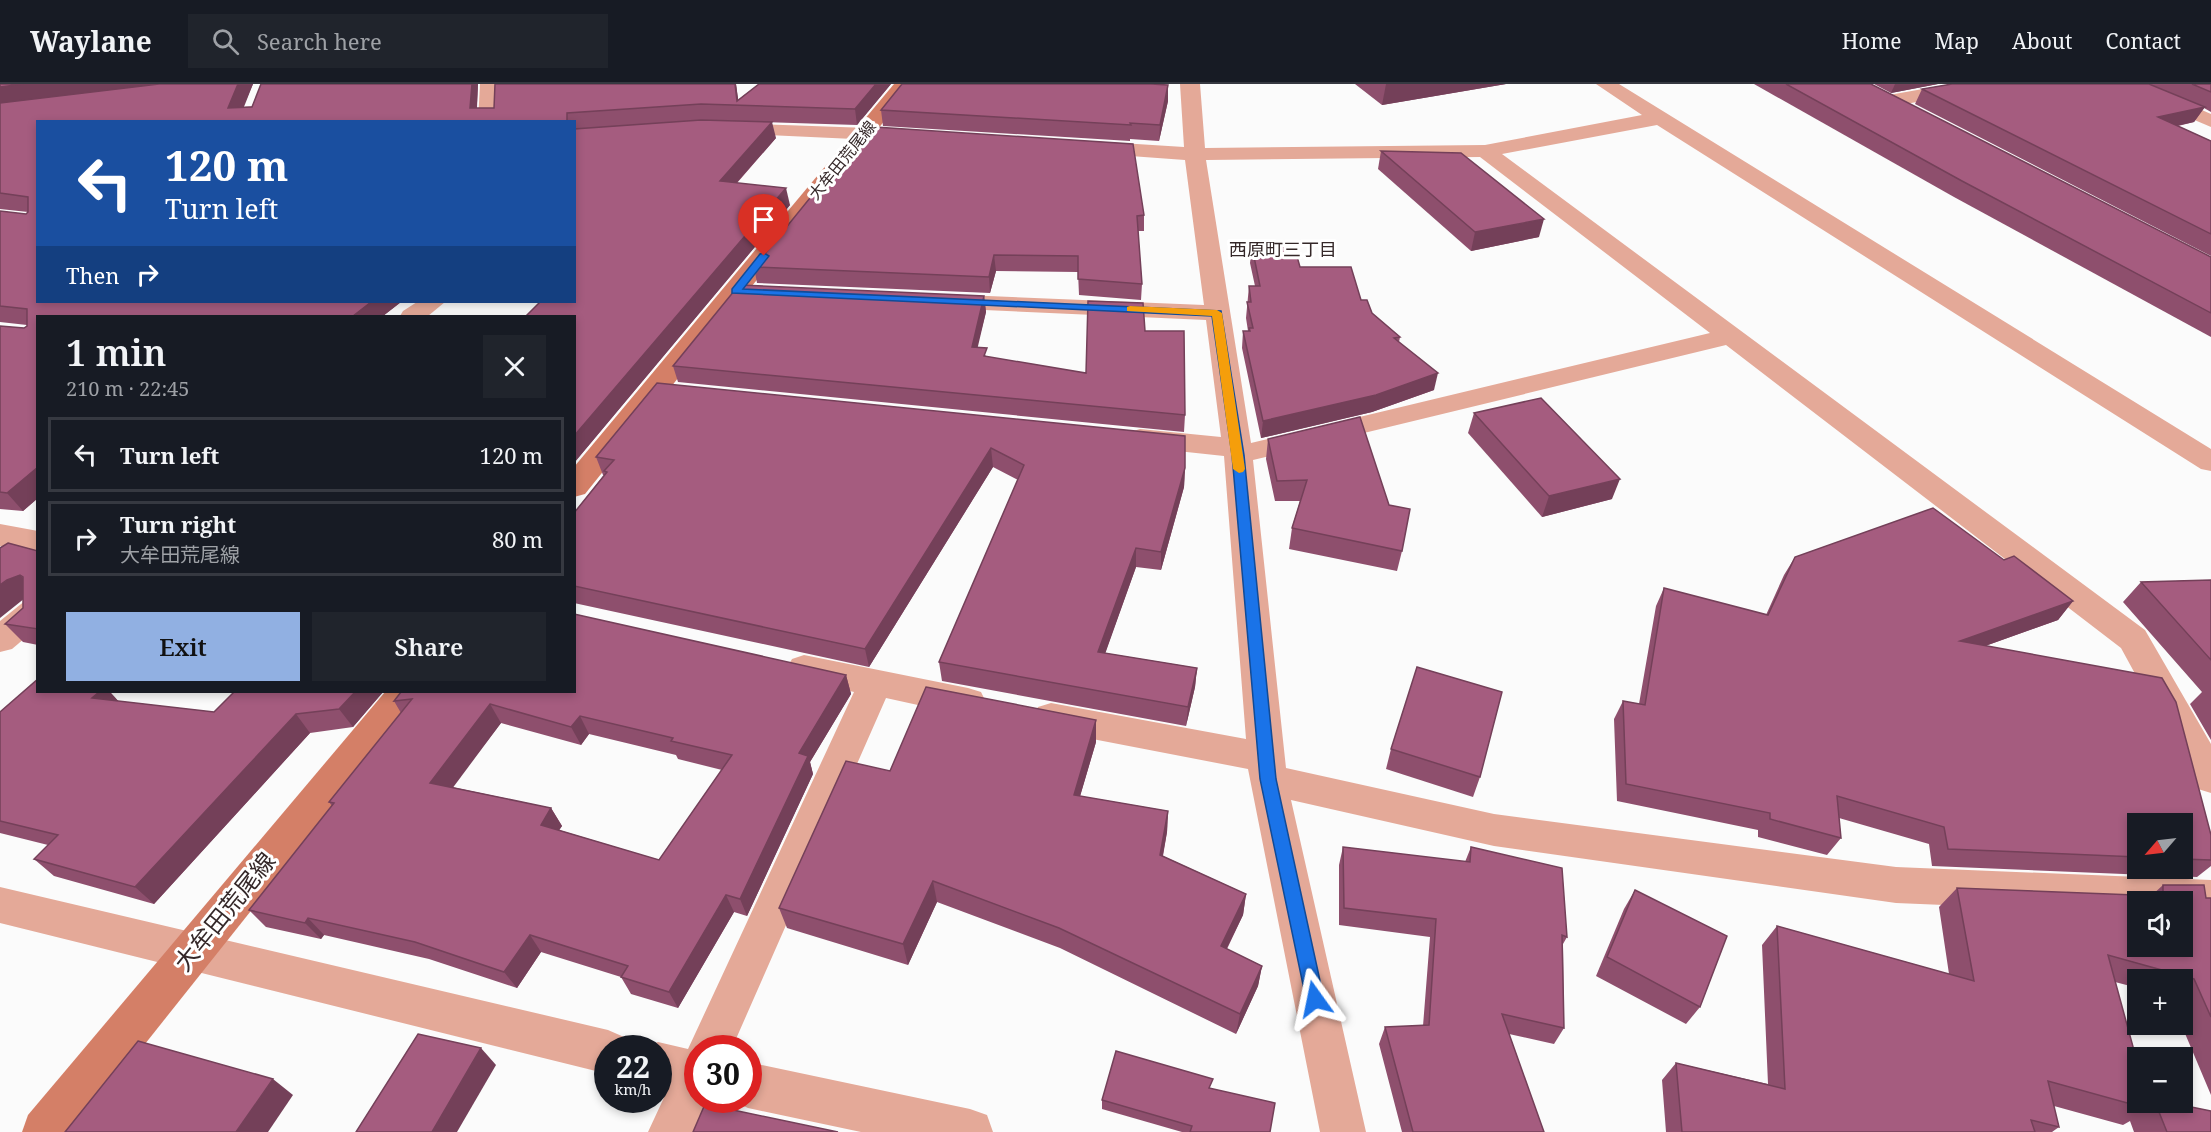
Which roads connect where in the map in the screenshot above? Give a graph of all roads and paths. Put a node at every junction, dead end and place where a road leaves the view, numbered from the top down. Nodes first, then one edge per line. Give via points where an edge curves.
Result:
1 (490, 84) edge
2 (904, 84) edge
3 (1190, 84) edge
4 (1606, 84) edge
5 (1983, 84) edge
6 (2126, 84) edge
7 (1660, 118) junction
8 (1920, 118) edge
9 (488, 120) edge
10 (2211, 121) edge
11 (705, 128) edge
12 (864, 133) junction
13 (911, 136) edge
14 (1065, 146) edge
15 (1485, 151) junction
16 (1195, 154) junction
17 (912, 299) edge
18 (432, 303) edge
19 (1217, 313) junction
20 (414, 315) edge
21 (1732, 336) junction
22 (654, 390) junction
23 (690, 394) edge
24 (1118, 436) edge
25 (1237, 452) junction
26 (2211, 462) edge
27 (576, 485) edge
28 (0, 535) edge
29 (36, 542) edge
30 (36, 610) edge
31 (0, 640) edge
32 (771, 661) edge
33 (875, 684) junction
34 (404, 693) edge
35 (1266, 768) junction
36 (2211, 778) edge
37 (2211, 898) edge
38 (0, 905) edge
39 (191, 951) junction
40 (716, 1035) edge
41 (594, 1049) edge
42 (762, 1088) edge
43 (684, 1106) edge
44 (45, 1132) edge
45 (672, 1132) edge
46 (970, 1132) edge
47 (1343, 1132) edge

1 - 9 street
2 - 12 main road, 大牟田荒尾線
3 - 16 street
4 - 7 street
5 - 8 street via 1881,97
6 - 10 street
7 - 15 street
7 - 26 street
11 - 12 street
12 - 13 street
12 - 22 main road, 大牟田荒尾線 via 747,292
14 - 16 street
15 - 16 street
15 - 21 street
16 - 19 street
17 - 19 street
18 - 20 street
19 - 25 street
21 - 25 street
21 - 36 street via 2133,639
22 - 23 street
22 - 27 main road, 大牟田荒尾線
24 - 25 street
25 - 35 street
28 - 29 street
30 - 31 street
32 - 33 street
33 - 35 street via 1013,710
33 - 40 street
34 - 39 main road, 大牟田荒尾線
35 - 37 street via 1494,830 1896,885
35 - 47 street
38 - 39 street
39 - 41 street
39 - 44 main road, 大牟田荒尾線
42 - 46 street
43 - 45 street

